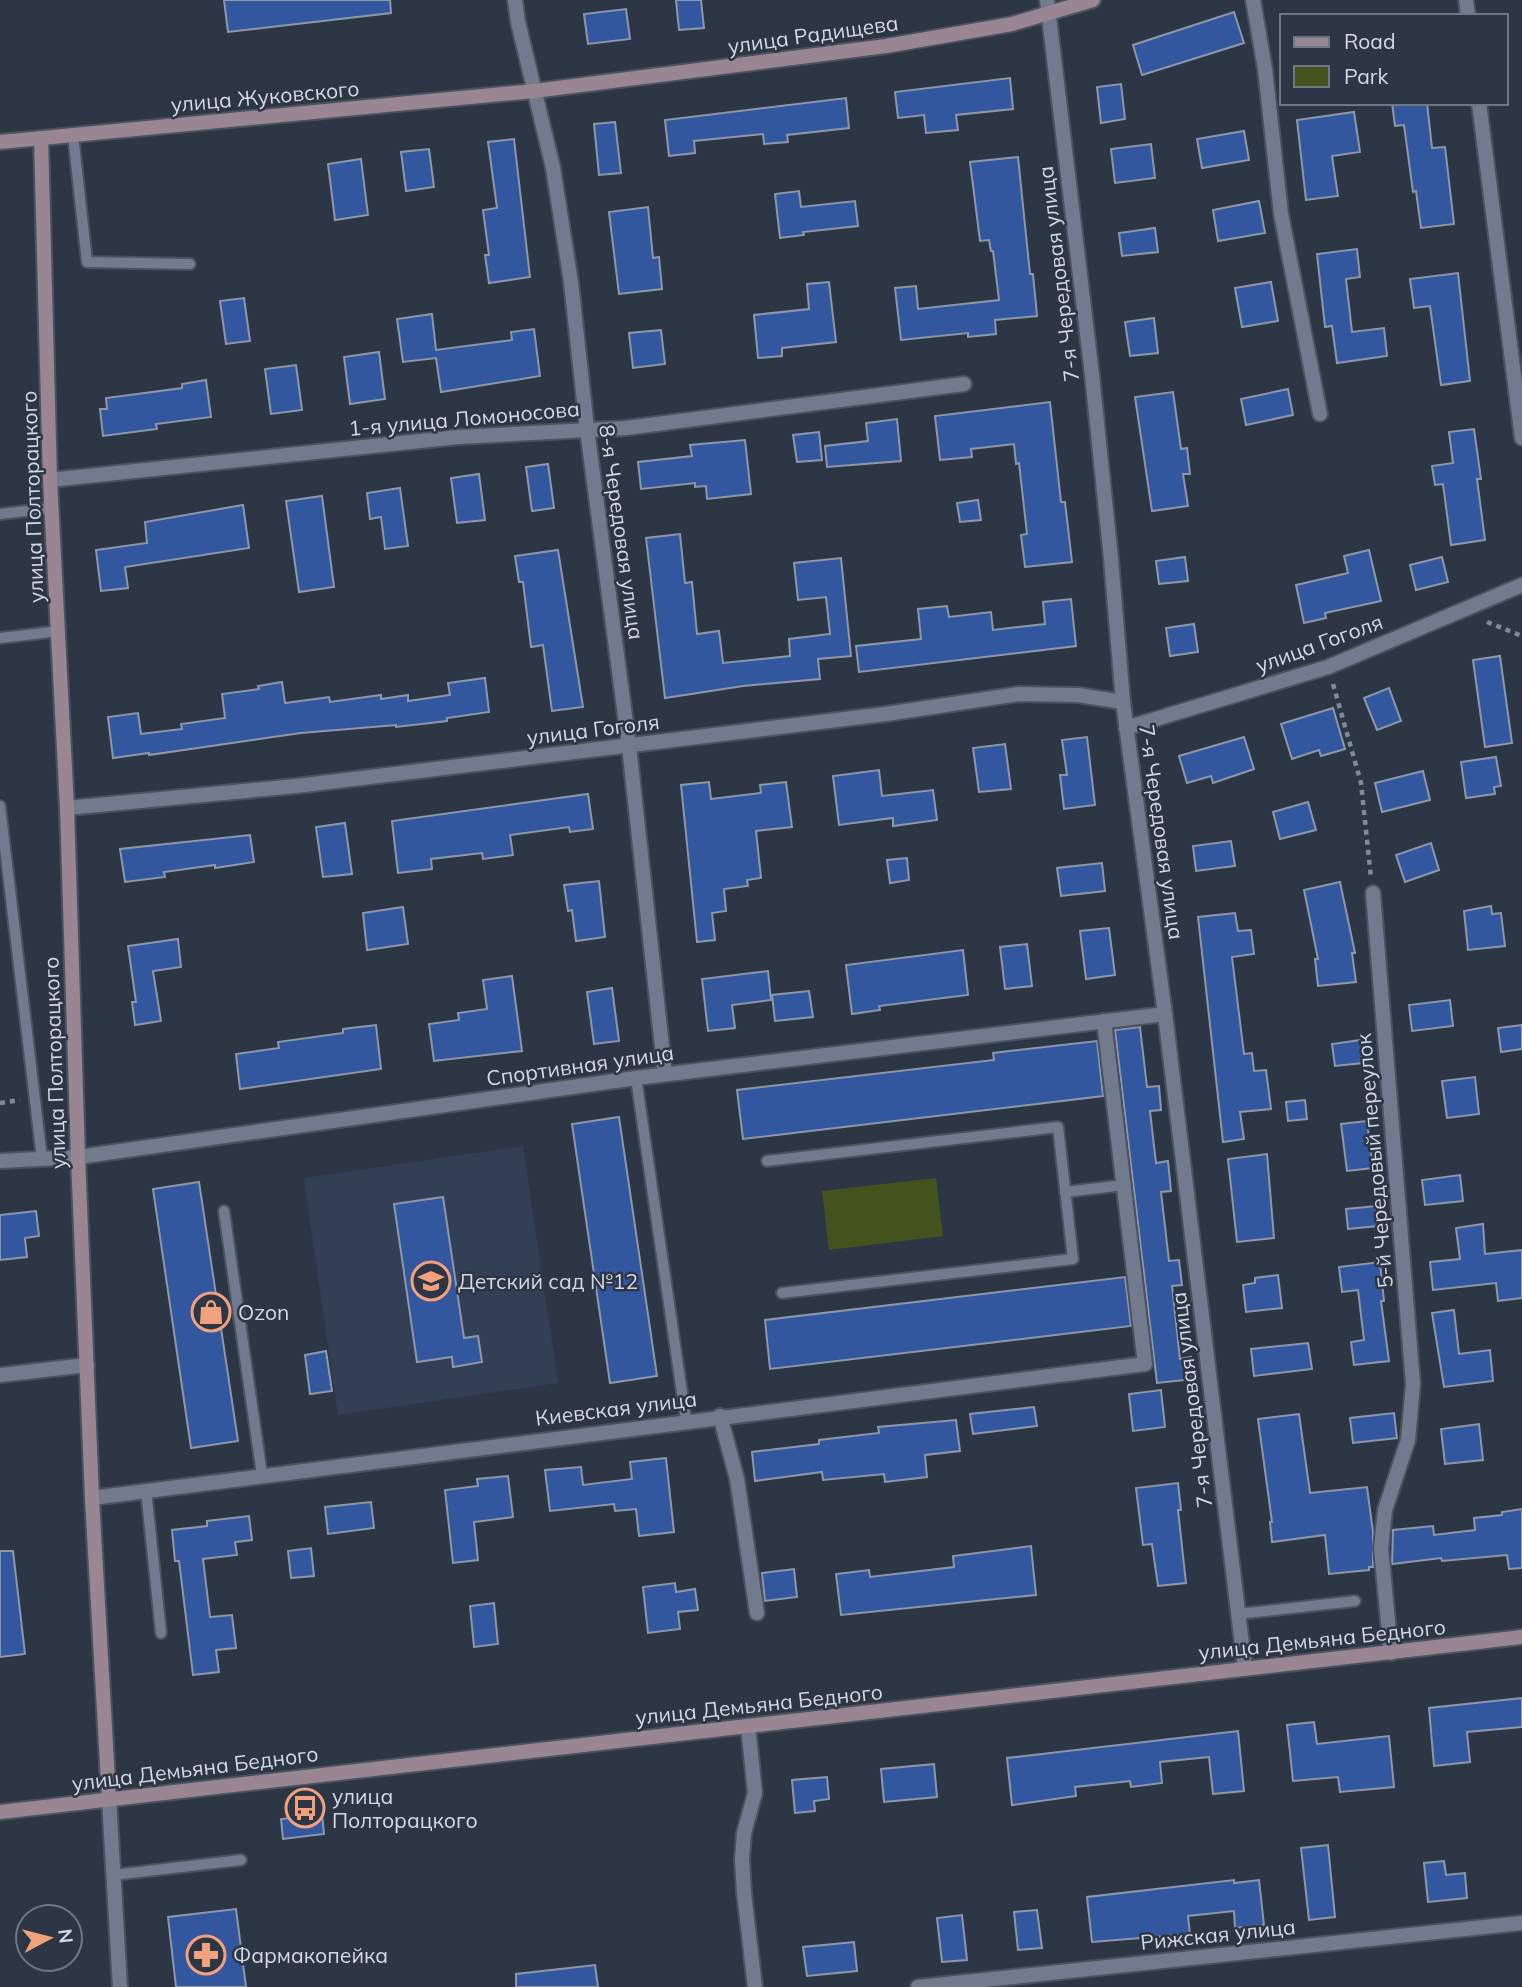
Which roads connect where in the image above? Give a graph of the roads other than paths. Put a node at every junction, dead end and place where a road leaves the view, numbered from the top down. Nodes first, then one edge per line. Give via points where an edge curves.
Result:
1 (514, 0) edge
2 (1093, 0) edge
3 (1253, 0) edge
4 (1048, 7) edge
5 (534, 91) junction
6 (1479, 105) edge
7 (73, 135) junction
8 (41, 138) junction
9 (0, 142) edge
10 (190, 264) dead end
11 (964, 384) dead end
12 (1320, 414) dead end
13 (587, 429) junction
14 (1522, 438) edge
15 (51, 480) junction
16 (52, 508) junction
17 (0, 514) edge
18 (1522, 585) edge
19 (59, 631) junction
20 (0, 638) edge
21 (1123, 702) junction
22 (1126, 728) junction
23 (629, 746) junction
24 (0, 806) edge
25 (67, 808) junction
26 (1373, 893) road end
27 (1165, 1014) junction
28 (1104, 1021) junction
29 (665, 1074) junction
30 (636, 1078) junction
31 (78, 1157) junction
32 (42, 1159) junction
33 (0, 1161) edge
34 (767, 1161) dead end
35 (1124, 1185) junction
36 (1066, 1192) junction
37 (224, 1210) dead end
38 (782, 1293) dead end
39 (87, 1365) junction
40 (0, 1375) edge
41 (720, 1416) junction
42 (686, 1420) junction
43 (262, 1475) junction
44 (146, 1490) junction
45 (92, 1498) junction
46 (1355, 1601) dead end
47 (757, 1613) dead end
48 (1238, 1614) junction
49 (161, 1633) dead end
50 (1522, 1637) edge
51 (1391, 1653) junction
52 (1245, 1669) junction
53 (748, 1726) junction
54 (108, 1799) junction
55 (0, 1812) edge
56 (241, 1860) dead end
57 (113, 1875) junction
58 (1522, 1923) edge
59 (120, 1987) edge
60 (755, 1987) edge
61 (918, 1987) edge

1 - 5 street, 8-я Чередовая улица
2 - 4 street, улица Радищева
3 - 12 street via 1281,214
4 - 5 street, улица Радищева via 1012,24 886,46
4 - 21 street, 7-я Чередовая улица
5 - 7 street, улица Жуковского
5 - 13 street, 8-я Чередовая улица via 561,218
6 - 14 street
7 - 8 street, улица Жуковского
7 - 10 lane via 87,262
8 - 9 street, улица Жуковского
8 - 15 street, улица Полторацкого
11 - 13 street, 1-я улица Ломоносова via 626,428
13 - 15 street, 1-я улица Ломоносова via 458,437
13 - 23 street, 8-я Чередовая улица
15 - 16 street, улица Полторацкого
16 - 17 lane
16 - 19 street, улица Полторацкого
18 - 22 street, улица Гоголя via 1328,667
19 - 20 lane
19 - 25 street, улица Полторацкого
21 - 22 street, 7-я Чередовая улица
21 - 23 street, улица Гоголя via 1078,695 1019,694
22 - 27 street, 7-я Чередовая улица
23 - 25 street, улица Гоголя
23 - 29 street, 8-я Чередовая улица
24 - 32 lane
25 - 31 street, улица Полторацкого
26 - 51 street, 5-й Чередовый переулок via 1413,1384 1408,1440 1385,1510 1381,1548
27 - 28 street, Спортивная улица
27 - 48 street, 7-я Чередовая улица
28 - 29 street, Спортивная улица
28 - 35 street
29 - 30 street, Спортивная улица
30 - 31 street, Спортивная улица
30 - 42 lane
31 - 32 street, Спортивная улица
31 - 39 street, улица Полторацкого
32 - 33 street, Спортивная улица
34 - 36 lane via 1058,1127
35 - 36 lane
35 - 41 street, Киевская улица via 1145,1364
36 - 38 lane via 1073,1259
37 - 43 lane
39 - 40 street
39 - 45 street, улица Полторацкого
41 - 42 street, Киевская улица
41 - 47 street via 737,1479
42 - 43 street, Киевская улица
43 - 44 street, Киевская улица
44 - 45 street, Киевская улица
44 - 49 lane
45 - 54 street, улица Полторацкого
46 - 48 lane
48 - 52 street, 7-я Чередовая улица
50 - 51 street, улица Демьяна Бедного
51 - 52 street, улица Демьяна Бедного
52 - 53 street, улица Демьяна Бедного
53 - 54 street, улица Демьяна Бедного
53 - 60 street via 755,1793 742,1859
54 - 55 street, улица Демьяна Бедного
54 - 57 street, улица Полторацкого
56 - 57 lane
57 - 59 street, улица Полторацкого
58 - 61 street, Рижская улица

